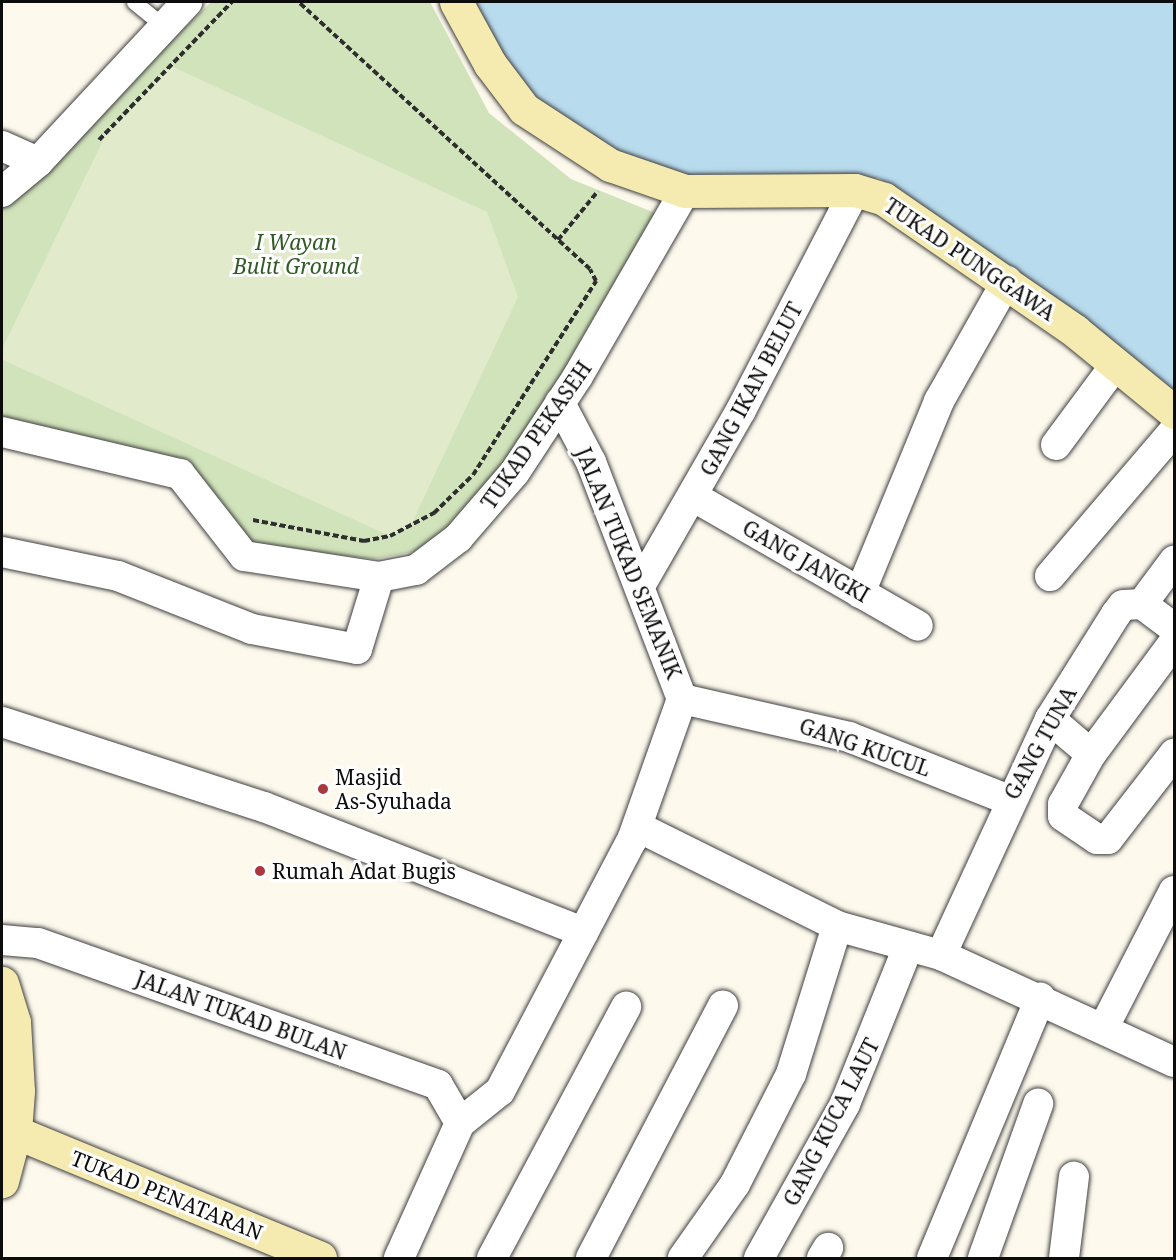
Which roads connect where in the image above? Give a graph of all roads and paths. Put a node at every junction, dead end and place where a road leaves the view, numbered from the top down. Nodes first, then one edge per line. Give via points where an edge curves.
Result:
1 (134, 2) edge
2 (187, 2) edge
3 (299, 2) edge
4 (456, 2) edge
5 (165, 27) junction
6 (2, 146) edge
7 (38, 162) junction
8 (610, 165) junction
9 (855, 190) junction
10 (685, 191) junction
11 (2, 192) edge
12 (558, 240) junction
13 (1007, 281) junction
14 (1116, 364) junction
15 (560, 404) junction
16 (1174, 412) edge
17 (1174, 431) edge
18 (2, 432) edge
19 (1056, 445) dead end
20 (694, 497) junction
21 (248, 518) dead end
22 (2, 552) edge
23 (1174, 561) edge
24 (1050, 576) dead end
25 (380, 577) junction
26 (641, 584) junction
27 (860, 592) junction
28 (1142, 604) junction
29 (918, 626) dead end
30 (1174, 628) edge
31 (1174, 642) edge
32 (682, 699) junction
33 (1050, 719) junction
34 (2, 722) edge
35 (1091, 754) junction
36 (1174, 754) edge
37 (1009, 800) junction
38 (638, 827) junction
39 (1174, 891) edge
40 (837, 926) junction
41 (583, 932) junction
42 (2, 940) edge
43 (908, 947) junction
44 (941, 955) junction
45 (2, 983) edge
46 (1040, 998) junction
47 (723, 1005) dead end
48 (626, 1007) dead end
49 (1104, 1027) junction
50 (1174, 1062) edge
51 (1038, 1104) dead end
52 (460, 1123) junction
53 (15, 1132) junction
54 (1074, 1177) dead end
55 (2, 1181) edge
56 (320, 1258) edge
57 (399, 1258) edge
58 (492, 1258) edge
59 (591, 1258) edge
60 (683, 1258) edge
61 (759, 1258) edge
62 (932, 1258) edge
63 (983, 1258) edge
64 (1064, 1258) edge

1 - 5 lane
2 - 5 street
3 - 12 path
4 - 8 street, TUKAD PUNGGAWA via 490,64 524,109
5 - 7 street
6 - 7 street
7 - 11 street
8 - 10 street, TUKAD PUNGGAWA
8 - 12 path via 586,210 573,216
9 - 10 street, TUKAD PUNGGAWA
9 - 13 street, TUKAD PUNGGAWA via 893,204
9 - 20 street, GANG IKAN BELUT
10 - 15 street, TUKAD PEKASEH
12 - 21 path via 596,281 473,476 434,513 390,536 364,541 263,526
13 - 14 street, TUKAD PUNGGAWA
13 - 27 street via 939,401
14 - 16 street, TUKAD PUNGGAWA
14 - 19 street
15 - 25 street, TUKAD PEKASEH via 491,503 458,538 416,570
15 - 26 street, JALAN TUKAD SEMANIK via 591,462
17 - 24 street
18 - 25 street, TUKAD PEKASEH via 180,474 244,556
20 - 26 street, GANG IKAN BELUT
20 - 27 street, GANG JANGKI
22 - 25 street via 117,576 252,629 357,649
23 - 28 street
26 - 32 street, JALAN TUKAD SEMANIK
27 - 29 street, GANG JANGKI
28 - 30 street
28 - 33 street, GANG TUNA via 1124,605 1116,614
31 - 35 street
32 - 37 street, GANG KUCUL via 849,737
32 - 38 street, JALAN TUKAD SEMANIK
33 - 35 street
33 - 37 street, GANG TUNA
34 - 41 street via 264,807
35 - 36 street via 1061,812 1097,839 1110,836
37 - 44 street, GANG TUNA
38 - 40 street
38 - 41 street, JALAN TUKAD SEMANIK
39 - 49 street
40 - 43 street
40 - 60 street via 791,1074 735,1184
41 - 52 street via 500,1091
42 - 52 street, JALAN TUKAD BULAN via 38,943 438,1086
43 - 44 street
43 - 61 street, GANG KUCA LAUT via 845,1104
44 - 46 street
45 - 53 street via 14,1022
46 - 49 street
46 - 62 street
47 - 59 street
48 - 58 street
49 - 50 street
51 - 63 street
52 - 57 street
53 - 55 street
53 - 56 street, TUKAD PENATARAN
54 - 64 street

